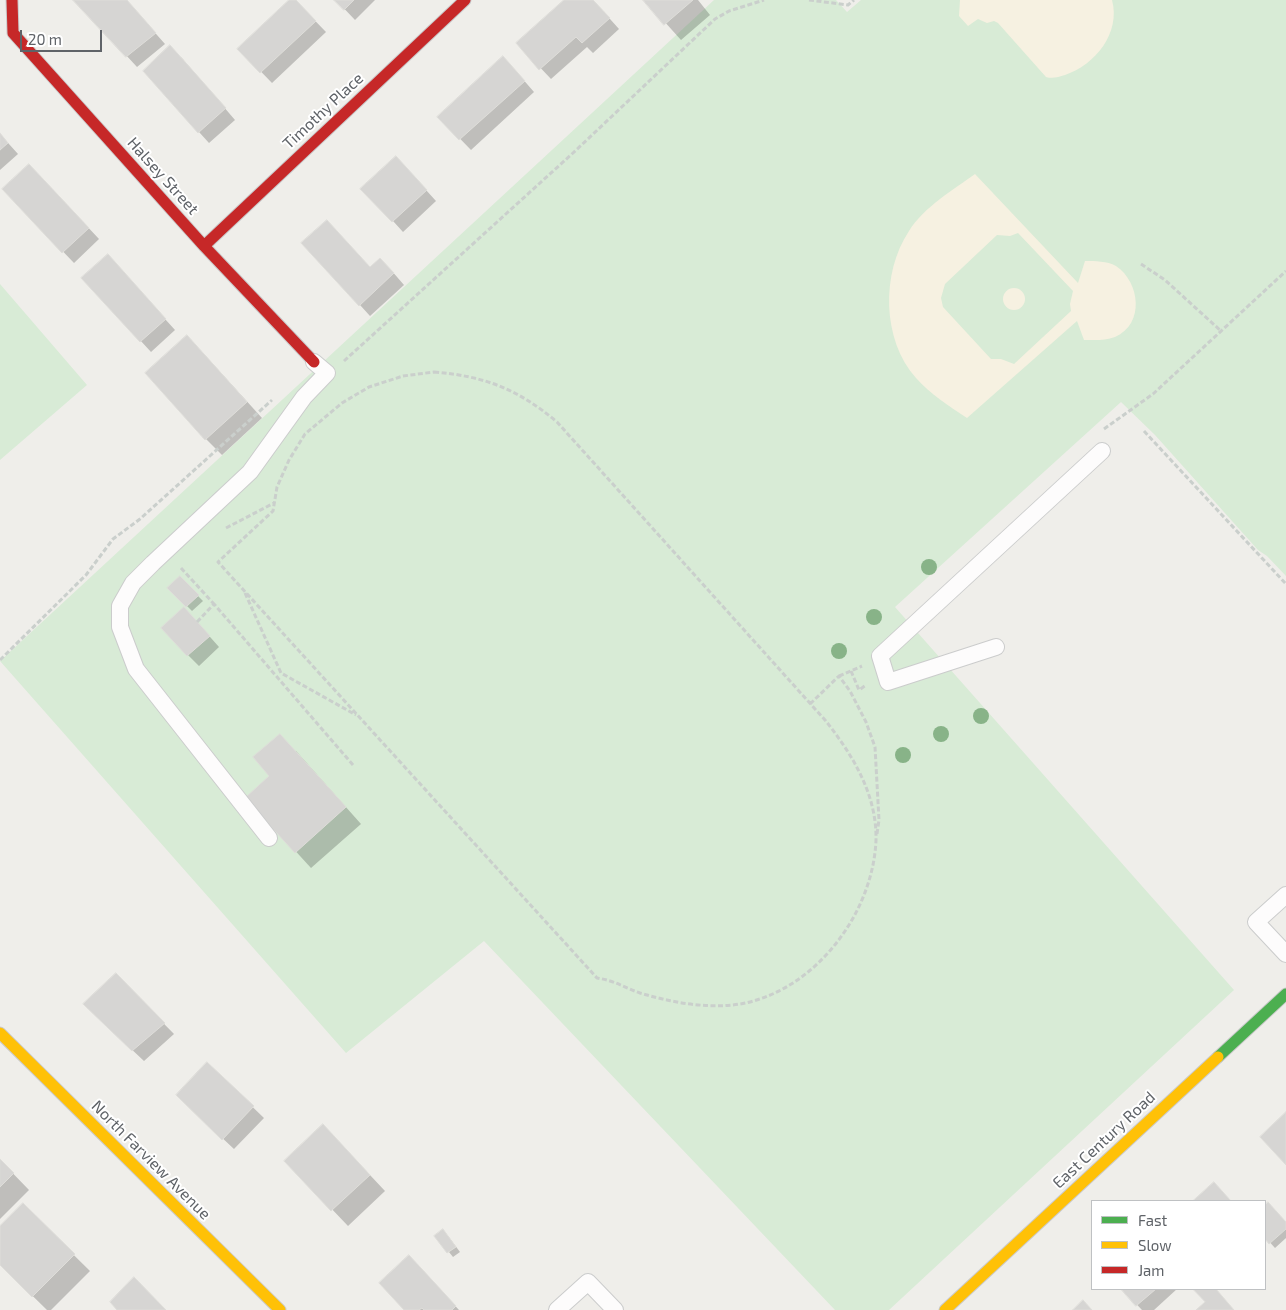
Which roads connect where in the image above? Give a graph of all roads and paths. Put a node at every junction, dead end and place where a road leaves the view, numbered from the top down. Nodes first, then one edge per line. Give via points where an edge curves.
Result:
1 (12, 0) edge
2 (465, 0) edge
3 (764, 0) edge
4 (809, 0) edge
5 (854, 0) edge
6 (204, 246) junction
7 (1141, 264) dead end
8 (1221, 331) dead end
9 (314, 362) joint
10 (327, 373) junction
11 (275, 397) dead end
12 (1144, 431) dead end
13 (1102, 451) dead end
14 (274, 502) junction
15 (223, 529) dead end
16 (187, 560) dead end
17 (1286, 584) edge
18 (243, 590) junction
19 (214, 604) junction
20 (197, 622) dead end
21 (996, 647) dead end
22 (0, 660) edge
23 (863, 666) dead end
24 (280, 671) junction
25 (851, 671) junction
26 (276, 675) junction
27 (839, 676) junction
28 (870, 683) dead end
29 (810, 704) junction
30 (358, 716) junction
31 (353, 765) dead end
32 (270, 838) dead end
33 (876, 840) junction
34 (1286, 895) edge
35 (1286, 954) edge
36 (1286, 994) edge
37 (0, 1033) edge
38 (280, 1310) edge
39 (557, 1310) edge
40 (615, 1310) edge
41 (945, 1310) edge

1 - 6 street, Halsey Street via 12,33
2 - 6 street, Timothy Place
3 - 10 path via 715,19 351,356
4 - 5 path via 848,5
6 - 9 street, Halsey Street
7 - 8 path via 1166,280
9 - 10 lane
10 - 32 lane via 304,397 250,472 133,583 120,606 120,627 136,669
11 - 22 path via 140,519 113,539 86,575
12 - 17 path
13 - 21 lane via 880,656 888,682
14 - 15 path
14 - 18 path via 273,511 218,562
14 - 29 path via 289,460 305,434 342,403 369,387 403,376 434,372 468,374 499,385 557,422
16 - 19 path via 181,567
18 - 24 path
18 - 30 path
19 - 20 path
19 - 26 path
23 - 25 path
24 - 26 path
24 - 30 path
25 - 27 path
25 - 28 path via 859,690
26 - 31 path
27 - 29 path
27 - 33 path via 866,722 875,747 879,820
29 - 33 path via 848,750 858,768 872,810
30 - 33 path via 597,978 667,1000 707,1006 734,1005 755,1001 795,983 816,966 855,915 866,891
34 - 35 lane via 1256,922
36 - 41 street, East Century Road
37 - 38 street, North Farview Avenue
39 - 40 lane via 588,1282

